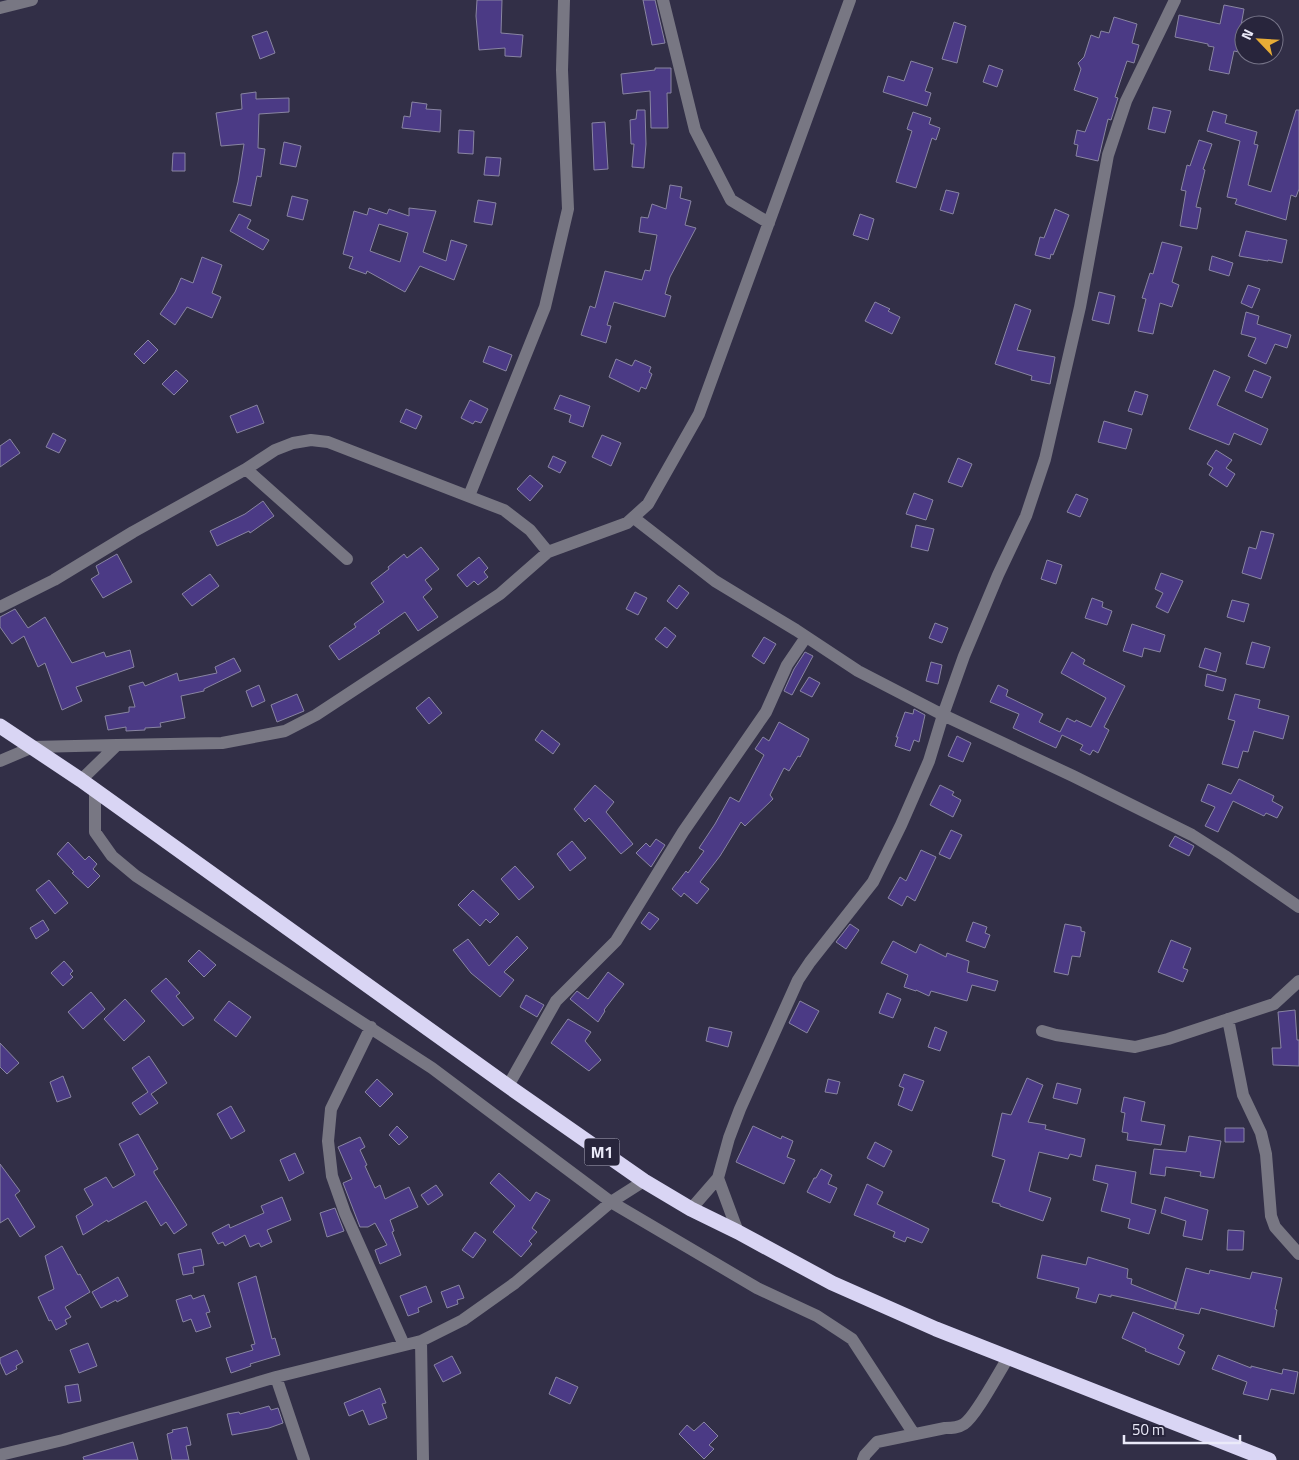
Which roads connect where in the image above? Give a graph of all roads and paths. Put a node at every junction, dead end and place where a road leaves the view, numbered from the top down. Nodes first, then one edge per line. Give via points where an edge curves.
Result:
1 (32, 0) edge
2 (564, 0) edge
3 (663, 0) edge
4 (850, 0) edge
5 (1174, 0) edge
6 (0, 8) edge
7 (769, 223) junction
8 (246, 469) junction
9 (470, 496) junction
10 (634, 518) junction
11 (548, 552) junction
12 (346, 558) dead end
13 (0, 607) edge
14 (806, 637) junction
15 (943, 715) junction
16 (0, 726) edge
17 (117, 745) junction
18 (33, 748) junction
19 (0, 761) edge
20 (81, 780) junction
21 (95, 790) junction
22 (1299, 907) edge
23 (1299, 981) edge
24 (1228, 1020) junction
25 (371, 1027) junction
26 (1042, 1031) dead end
27 (508, 1086) junction
28 (718, 1178) junction
29 (644, 1181) junction
30 (611, 1202) junction
31 (691, 1209) junction
32 (738, 1232) junction
33 (1299, 1254) edge
34 (421, 1341) junction
35 (404, 1345) junction
36 (1008, 1358) junction
37 (276, 1377) junction
38 (914, 1434) junction
39 (0, 1455) edge
40 (304, 1460) edge
41 (422, 1460) edge
42 (863, 1460) edge
43 (1269, 1460) edge

1 - 6 street
2 - 9 street via 562,70 568,209 545,307
3 - 7 street via 695,130 731,200
4 - 7 street
5 - 15 street via 1126,101 1108,155 1080,306 1045,459 1026,516 964,656
7 - 10 street via 699,414 648,504
8 - 9 street via 275,450 293,443 310,440 328,442
8 - 12 street
8 - 13 street via 54,580
9 - 11 street via 517,519
10 - 11 street
10 - 14 street via 715,581
11 - 17 street via 500,594 339,701 285,731 222,743
14 - 15 street via 858,671
14 - 27 street via 786,665 766,712 684,832 616,941 556,1002
15 - 22 street via 1192,835
15 - 28 street via 929,761 872,882 798,980 740,1109
16 - 18 highway, M1
17 - 18 street
17 - 20 street
18 - 19 street
18 - 20 highway, M1
20 - 21 highway, M1
21 - 25 street via 95,832 112,856 136,876
21 - 27 highway, M1
23 - 24 street via 1274,1004
24 - 26 street via 1135,1048
24 - 33 street via 1243,1095 1266,1154 1271,1216 1275,1228
25 - 30 street via 432,1068
25 - 35 street via 331,1110 328,1141 332,1176 345,1212
27 - 29 highway, M1
28 - 31 street
28 - 32 street
29 - 30 street
29 - 31 highway, M1
30 - 34 street via 514,1283 463,1320
30 - 38 street via 757,1288 817,1316 852,1339
31 - 32 highway, M1
32 - 36 highway, M1 via 832,1282
34 - 35 street
34 - 41 street
35 - 37 street
36 - 38 street via 965,1423 955,1428
36 - 43 highway, M1
37 - 39 street via 63,1440
37 - 40 street
38 - 42 street via 877,1442

